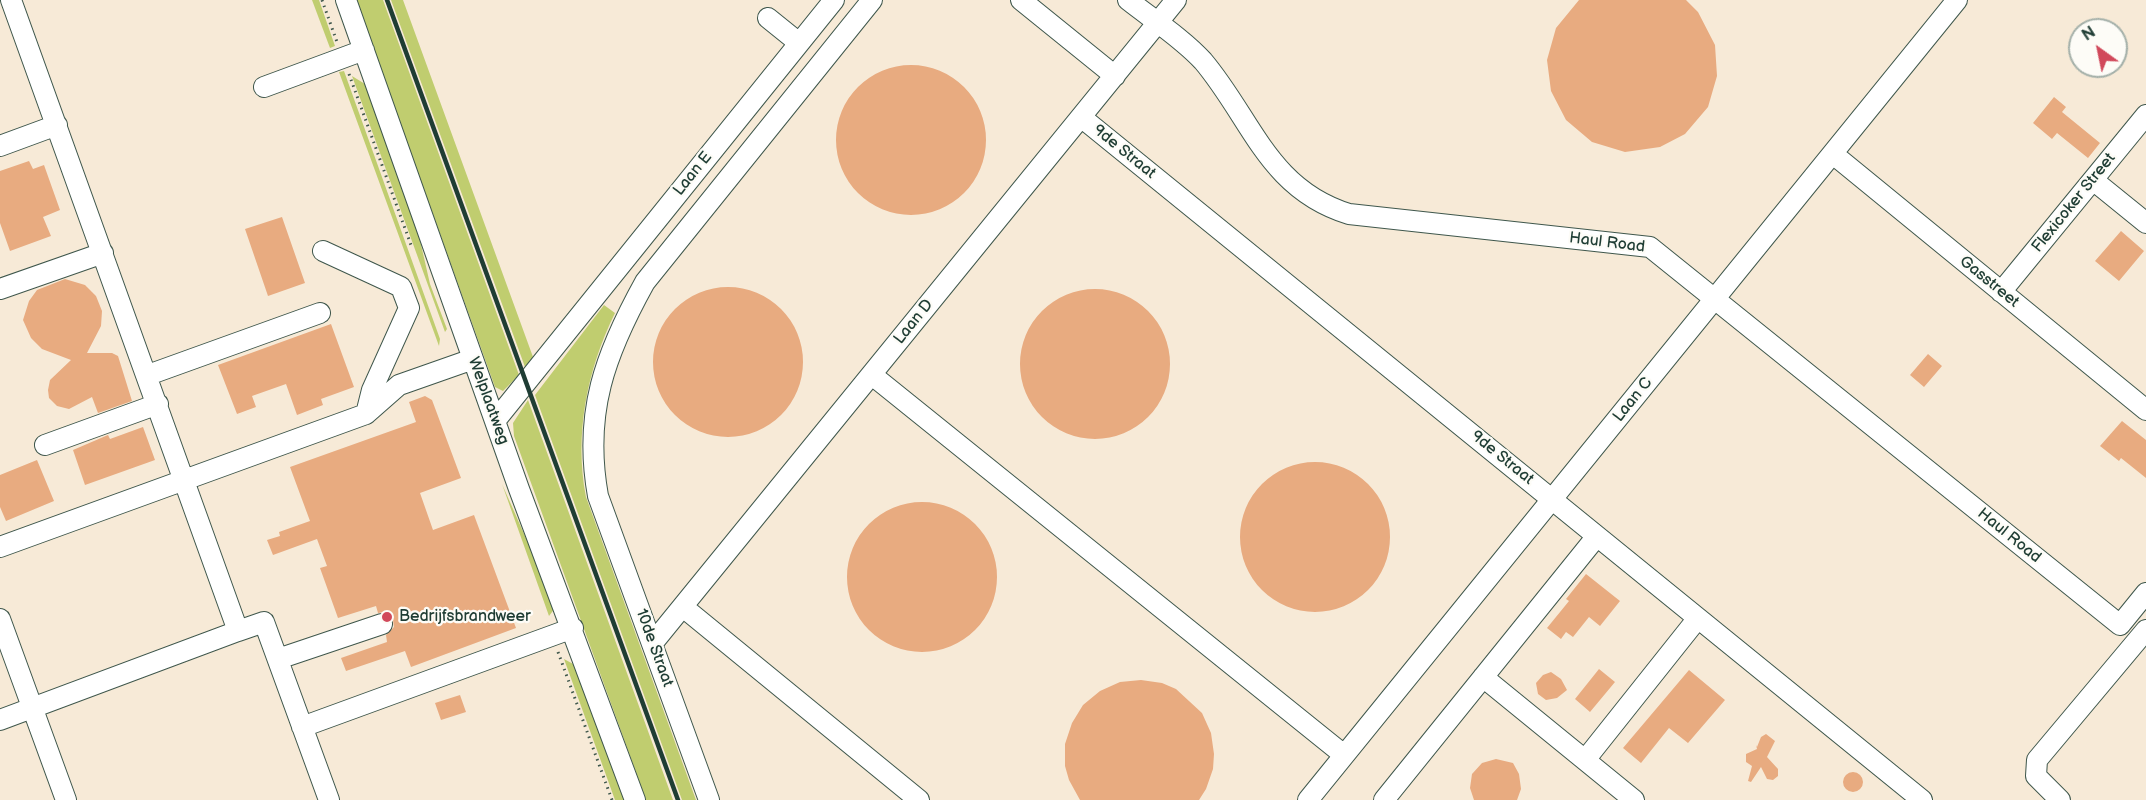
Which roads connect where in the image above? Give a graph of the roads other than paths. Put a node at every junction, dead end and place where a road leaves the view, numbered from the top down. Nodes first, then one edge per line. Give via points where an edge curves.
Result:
1 (11, 0) edge
2 (346, 0) edge
3 (834, 0) edge
4 (872, 0) edge
5 (1021, 0) edge
6 (1128, 0) edge
7 (1176, 0) edge
8 (1957, 0) edge
9 (768, 18) dead end
10 (1159, 26) junction
11 (799, 43) junction
12 (364, 51) junction
13 (1115, 76) junction
14 (264, 87) dead end
15 (2146, 115) edge
16 (1082, 117) junction
17 (57, 125) junction
18 (0, 146) edge
19 (1833, 154) junction
20 (2093, 180) junction
21 (2146, 223) edge
22 (323, 251) dead end
23 (103, 253) junction
24 (0, 289) edge
25 (2001, 292) junction
26 (1714, 299) junction
27 (320, 313) dead end
28 (472, 359) junction
29 (148, 375) junction
30 (872, 375) junction
31 (158, 404) junction
32 (2146, 410) edge
33 (366, 414) junction
34 (495, 421) junction
35 (45, 445) dead end
36 (186, 480) junction
37 (1552, 500) junction
38 (1597, 536) junction
39 (1, 544) edge
40 (2146, 593) edge
41 (683, 607) junction
42 (1698, 618) junction
43 (0, 619) edge
44 (382, 624) dead end
45 (573, 628) junction
46 (2146, 630) edge
47 (238, 631) junction
48 (652, 644) junction
49 (278, 659) junction
50 (1483, 677) junction
51 (33, 708) junction
52 (0, 720) edge
53 (302, 727) junction
54 (1344, 755) junction
55 (1585, 760) junction
56 (66, 800) edge
57 (329, 800) edge
58 (635, 800) edge
59 (709, 800) edge
60 (919, 800) edge
61 (1308, 800) edge
62 (1384, 800) edge
63 (1634, 800) edge
64 (1922, 800) edge
65 (2061, 800) edge

1 - 17 street
2 - 12 street, Welplaatweg
3 - 11 street, Laan E
4 - 48 street, 10de Straat via 662,259 620,328 606,362 594,417 592,465 598,496
5 - 13 street
6 - 10 street, Haul Road
7 - 10 street, Laan D
8 - 19 street, Laan C
9 - 11 street
10 - 13 street, Laan D
10 - 26 street, Haul Road via 1210,70 1284,176 1325,205 1349,214 1650,247
11 - 34 street, Laan E
12 - 14 street
12 - 28 street, Welplaatweg
13 - 16 street, Laan D
15 - 20 street, Flexicoker Street
16 - 30 street, Laan D
16 - 37 street, 9de Straat
17 - 18 street
17 - 23 street
19 - 25 street, Gasstreet
19 - 26 street, Laan C
20 - 21 street
20 - 25 street, Flexicoker Street
22 - 33 street via 401,287 409,308 372,390
23 - 24 street
23 - 29 street
25 - 32 street, Gasstreet
26 - 37 street, Laan C
26 - 40 street, Haul Road via 2120,625
27 - 29 street
28 - 33 street via 399,385
28 - 34 street, Welplaatweg
29 - 31 street
30 - 41 street, Laan D
30 - 54 street
31 - 35 street
31 - 36 street
33 - 36 street
34 - 45 street, Welplaatweg
36 - 39 street
36 - 47 street
37 - 38 street, 9de Straat
37 - 54 street, Laan C
38 - 42 street, 9de Straat
38 - 50 street
41 - 48 street, Laan D
41 - 60 street
42 - 55 street
42 - 64 street, 9de Straat
43 - 51 street
44 - 49 street
45 - 53 street
45 - 58 street, Welplaatweg
46 - 65 street via 2037,760 2036,776
47 - 49 street via 264,622
47 - 51 street
48 - 59 street, 10de Straat
49 - 53 street
50 - 55 street
50 - 62 street
51 - 52 street
51 - 56 street
53 - 57 street
54 - 61 street, Laan C
55 - 63 street

